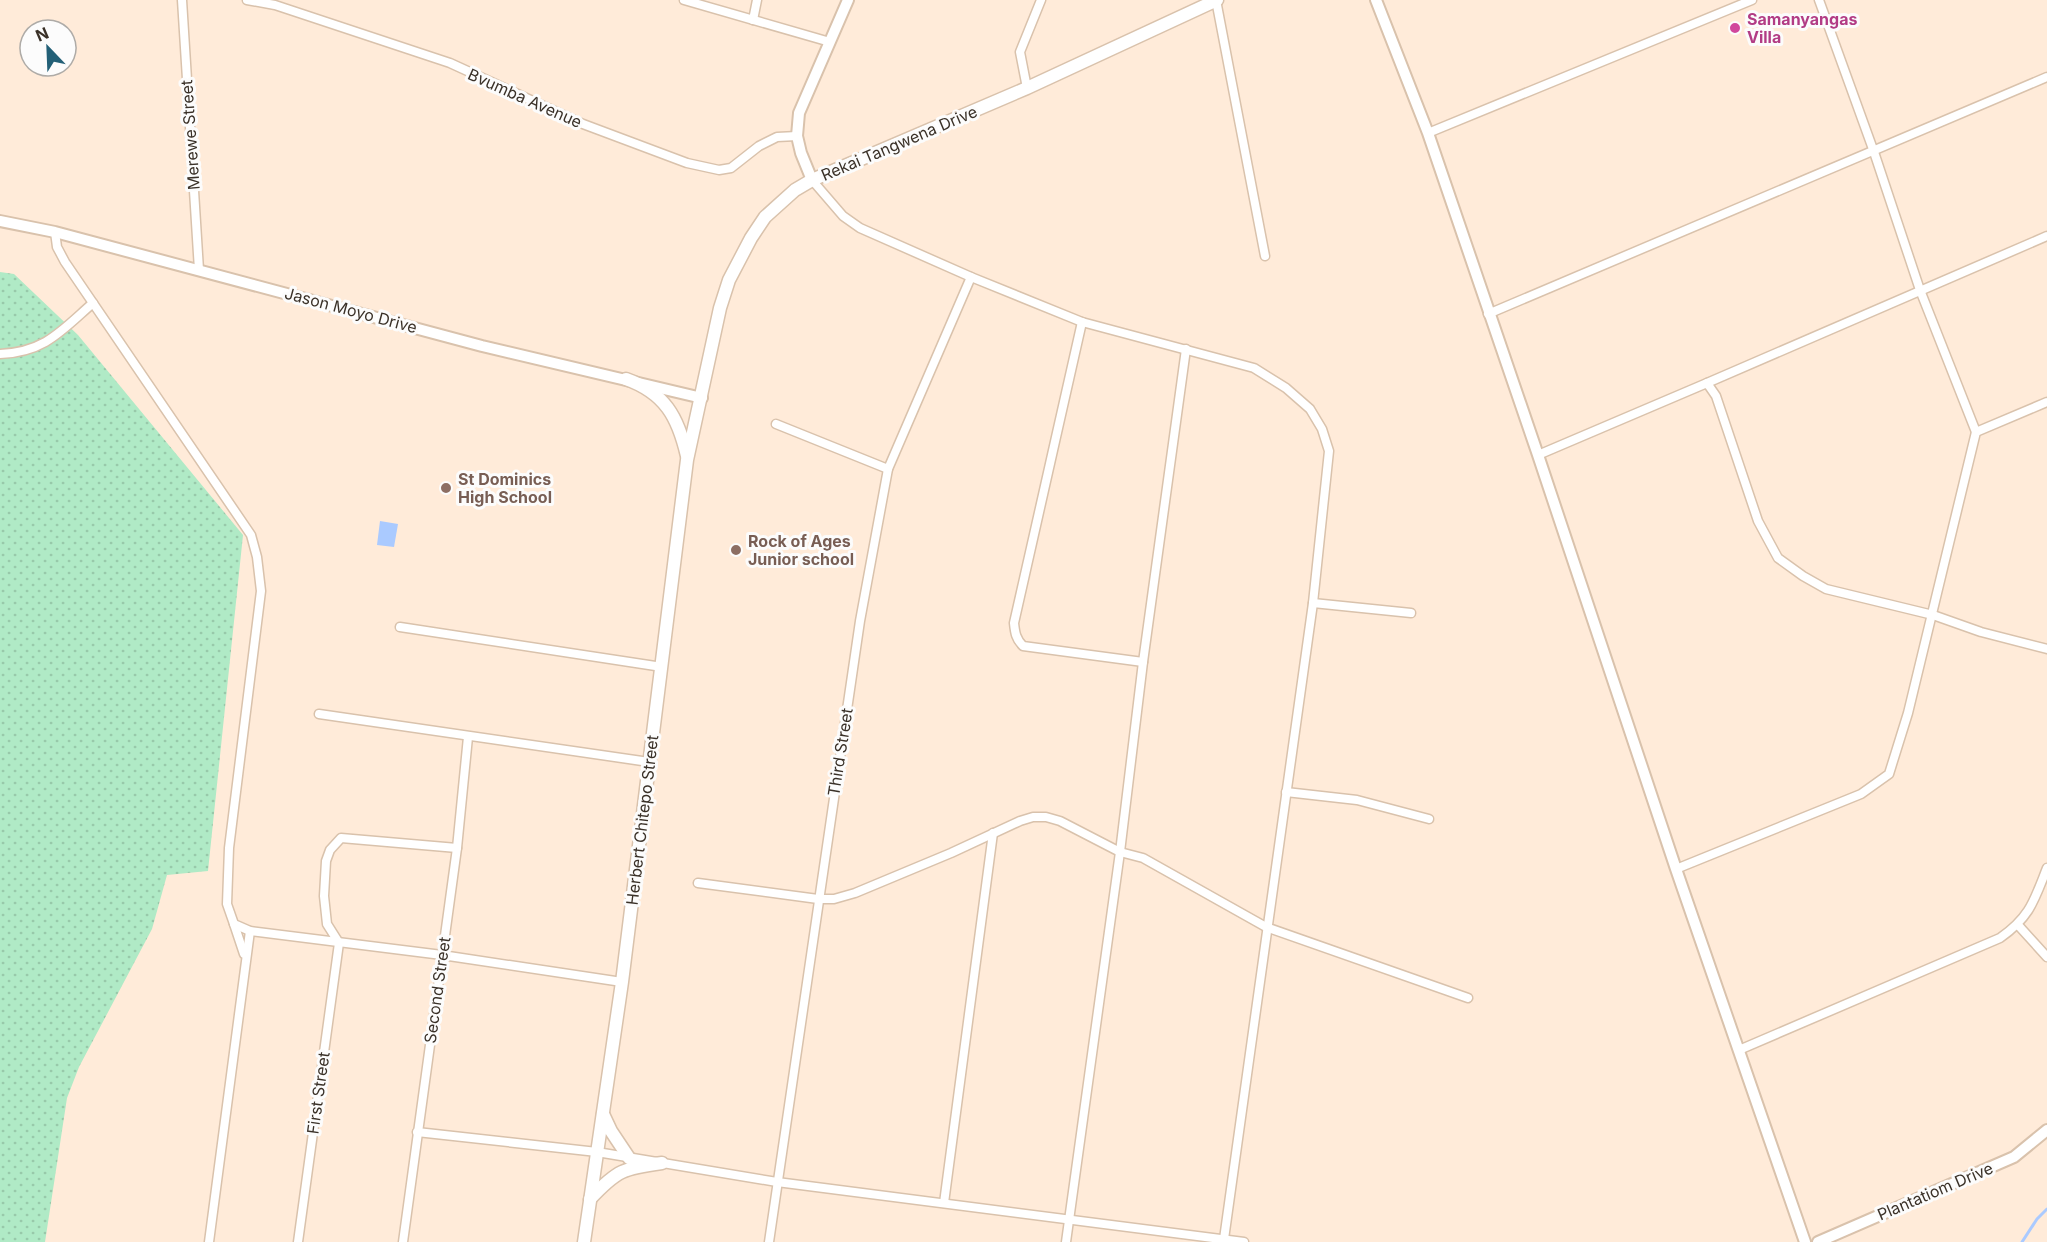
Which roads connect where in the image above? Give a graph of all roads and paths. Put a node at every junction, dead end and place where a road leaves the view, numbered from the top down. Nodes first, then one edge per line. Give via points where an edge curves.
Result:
1 (182, 0) edge
2 (248, 0) edge
3 (684, 0) edge
4 (757, 0) edge
5 (848, 0) edge
6 (1041, 0) edge
7 (1216, 0) edge
8 (1376, 0) edge
9 (1752, 0) edge
10 (1819, 0) edge
11 (753, 20) junction
12 (830, 42) junction
13 (2047, 77) edge
14 (1027, 88) junction
15 (1428, 133) junction
16 (797, 136) junction
17 (1874, 152) junction
18 (812, 180) junction
19 (0, 221) edge
20 (55, 232) junction
21 (2047, 236) edge
22 (1265, 256) dead end
23 (199, 270) junction
24 (971, 277) junction
25 (1920, 290) junction
26 (93, 303) junction
27 (1488, 314) junction
28 (1082, 322) junction
29 (1186, 349) junction
30 (0, 354) edge
31 (626, 379) junction
32 (1707, 383) junction
33 (702, 398) junction
34 (2047, 402) edge
35 (776, 424) dead end
36 (1976, 432) junction
37 (1538, 455) junction
38 (687, 460) junction
39 (888, 469) junction
40 (1313, 603) junction
41 (1411, 613) dead end
42 (1933, 615) junction
43 (400, 627) dead end
44 (2047, 649) edge
45 (1143, 662) junction
46 (662, 667) junction
47 (319, 714) dead end
48 (468, 737) junction
49 (649, 762) junction
50 (1286, 792) junction
51 (1429, 819) dead end
52 (993, 833) junction
53 (457, 848) junction
54 (1120, 852) junction
55 (2047, 868) edge
56 (1676, 869) junction
57 (698, 883) dead end
58 (818, 899) junction
59 (234, 924) junction
60 (2018, 926) junction
61 (1266, 927) junction
62 (250, 931) junction
63 (339, 943) junction
64 (442, 955) junction
65 (245, 957) junction
66 (2047, 957) edge
67 (622, 982) junction
68 (1468, 998) dead end
69 (1739, 1050) junction
70 (603, 1112) junction
71 (2047, 1130) edge
72 (417, 1132) junction
73 (597, 1152) junction
74 (629, 1158) junction
75 (662, 1163) junction
76 (777, 1182) junction
77 (590, 1199) junction
78 (944, 1203) junction
79 (1069, 1219) junction
80 (1224, 1239) junction
81 (209, 1242) edge
82 (298, 1242) edge
83 (403, 1242) edge
84 (584, 1242) edge
85 (769, 1242) edge
86 (1066, 1242) edge
87 (1244, 1242) edge
88 (1805, 1242) edge
89 (1818, 1242) edge

1 - 23 street, Merewe Street
2 - 16 street, Bvumba Avenue via 275,5 450,63 583,124 687,163 719,170 731,168 777,137
3 - 11 street
4 - 11 street
5 - 12 street
6 - 14 street via 1020,52
7 - 14 main road, Rekai Tangwena Drive
7 - 22 street
8 - 15 street
9 - 15 street
10 - 17 street
11 - 12 street
12 - 16 street via 799,113
13 - 17 street
14 - 18 main road, Rekai Tangwena Drive
15 - 27 street
16 - 18 street
17 - 25 street
17 - 27 street
18 - 24 street via 843,216 860,228
18 - 33 main road, Rekai Tangwena Drive via 765,217 729,280
19 - 20 street, Jason Moyo Drive
20 - 23 street, Jason Moyo Drive
20 - 26 street via 57,247
21 - 25 street
23 - 31 street, Jason Moyo Drive via 482,346
24 - 28 street
24 - 39 street, Third Street
25 - 32 street
25 - 36 street
26 - 30 street via 48,342 26,352
26 - 59 street via 251,535 257,557 261,591 229,848 227,904
27 - 37 street
28 - 29 street
28 - 45 street via 1014,623 1015,634 1023,646
29 - 40 street via 1254,368 1310,409 1322,429 1329,451
29 - 45 street
31 - 33 street, Jason Moyo Drive
31 - 38 main road via 642,384 663,400 681,430
32 - 37 street
32 - 42 street via 1716,396 1758,521 1778,558 1826,589
33 - 38 main road, Herbert Chitepo Street
34 - 36 street
35 - 39 street
36 - 42 street
37 - 56 street
38 - 46 main road, Herbert Chitepo Street
39 - 58 street, Third Street via 860,621
40 - 41 street
40 - 50 street
42 - 44 street
42 - 56 street via 1889,774 1861,794
43 - 46 street
45 - 54 street
46 - 49 main road, Herbert Chitepo Street
47 - 48 street
48 - 49 street
48 - 53 street, Second Street
49 - 67 main road, Herbert Chitepo Street
50 - 51 street via 1357,800
50 - 61 street
52 - 54 street via 1033,817 1046,817 1074,826
52 - 58 street via 855,892
52 - 78 street
53 - 63 street via 341,838 326,861 324,896 327,924
53 - 64 street, Second Street
54 - 61 street via 1143,858
54 - 79 street
55 - 60 street via 2029,912
56 - 69 street
57 - 58 street
58 - 76 street, Third Street
59 - 62 street
59 - 65 street
60 - 66 street
60 - 69 street via 2000,938
61 - 68 street
61 - 80 street
62 - 63 street
62 - 65 street
63 - 64 street
63 - 82 street, First Street
64 - 67 street
64 - 72 street, Second Street
65 - 81 street
67 - 70 main road, Herbert Chitepo Street
69 - 88 street
70 - 73 main road, Herbert Chitepo Street
70 - 74 main road
71 - 89 street, Plantatiom Drive via 2014,1157
72 - 73 street
72 - 83 street, Second Street
73 - 74 street
73 - 77 main road, Herbert Chitepo Street
74 - 75 street
75 - 76 street
75 - 77 main road via 620,1172
76 - 78 street
76 - 85 street, Third Street
77 - 84 main road, Herbert Chitepo Street
78 - 79 street
79 - 80 street
79 - 86 street
80 - 87 street

